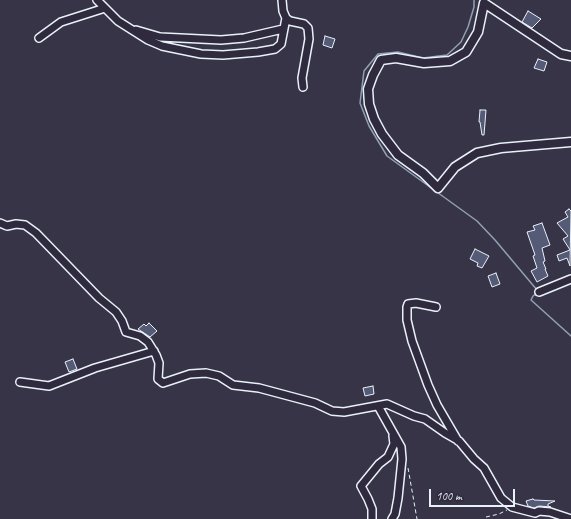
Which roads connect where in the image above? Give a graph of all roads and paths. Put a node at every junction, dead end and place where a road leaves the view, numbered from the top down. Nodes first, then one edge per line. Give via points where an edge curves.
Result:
1 (98, 0) edge
2 (282, 0) edge
3 (484, 2) edge
4 (105, 8) junction
5 (286, 18) junction
6 (129, 28) junction
7 (283, 29) junction
8 (39, 38) dead end
9 (571, 56) edge
10 (303, 88) dead end
11 (571, 142) edge
12 (0, 223) edge
13 (571, 279) edge
14 (539, 292) dead end
15 (436, 307) dead end
16 (154, 351) junction
17 (20, 382) dead end
18 (378, 406) junction
19 (392, 432) junction
20 (458, 441) junction
21 (512, 507) junction
22 (486, 517) dead end
23 (563, 518) edge
24 (372, 519) edge
25 (392, 519) edge
26 (571, 519) edge

1 - 4 street
2 - 5 street
3 - 9 street via 561,54
3 - 11 street via 478,32 466,52 450,60 424,63 396,58 382,60 368,89 369,104 382,134 398,155 438,188 455,167 477,153 500,148
4 - 6 street
4 - 8 street via 61,22
5 - 7 street
5 - 10 street via 308,28
6 - 7 street via 160,37 221,40 244,38
6 - 7 street via 162,46 223,56 275,49 281,44
12 - 16 street via 7,226 25,225 36,233 116,312 126,332 140,336
13 - 14 street
15 - 20 street via 408,304 407,320 428,384
16 - 17 street via 95,368 49,386
16 - 18 street via 159,363 158,379 163,383 190,374 206,374 219,376 233,385 259,388 315,403 332,411 344,412
18 - 19 street
18 - 20 street via 387,404 425,419
19 - 24 street via 394,444 388,457 378,464 361,486 372,509
19 - 25 street via 401,447 402,459 398,498
20 - 21 street via 484,468 501,498
21 - 22 path
21 - 23 street via 534,513 550,512
23 - 26 street

